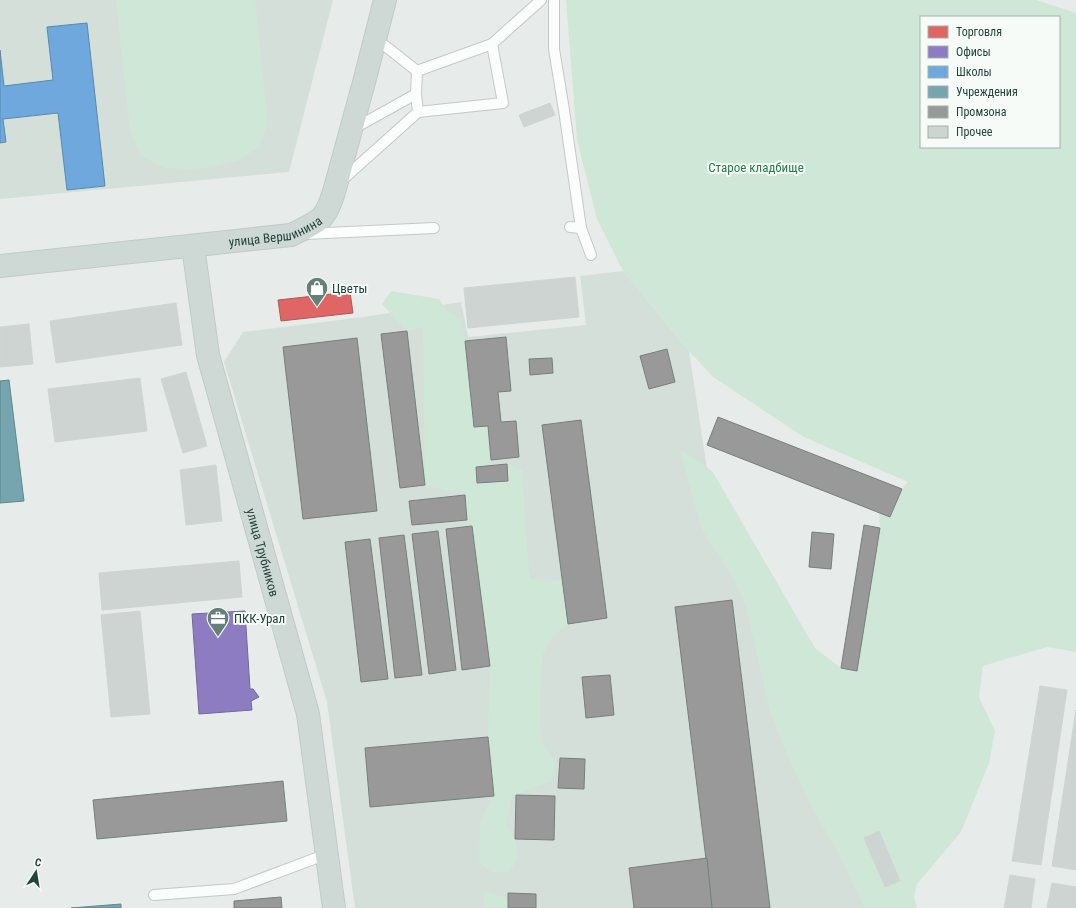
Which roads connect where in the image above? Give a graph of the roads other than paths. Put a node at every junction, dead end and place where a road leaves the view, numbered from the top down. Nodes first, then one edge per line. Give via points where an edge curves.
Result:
1 (385, 0) edge
2 (541, 0) edge
3 (554, 0) edge
4 (375, 38) junction
5 (492, 44) junction
6 (417, 71) junction
7 (416, 94) junction
8 (418, 112) junction
9 (351, 130) junction
10 (335, 187) junction
11 (570, 227) dead end
12 (434, 228) dead end
13 (581, 228) junction
14 (291, 235) junction
15 (193, 246) junction
16 (591, 255) dead end
17 (0, 266) edge
18 (327, 854) junction
19 (154, 895) dead end
20 (334, 908) edge

1 - 4 main road, улица Вершинина
2 - 5 lane
3 - 13 lane via 554,49
4 - 6 lane
4 - 9 main road, улица Вершинина
5 - 6 lane
5 - 8 lane via 503,103
6 - 7 lane
7 - 8 lane
7 - 9 lane
8 - 10 lane
9 - 10 main road, улица Вершинина
10 - 14 main road, улица Вершинина via 322,217
11 - 13 lane
12 - 14 lane
13 - 16 lane
14 - 15 main road, улица Вершинина
15 - 17 main road, улица Вершинина
15 - 18 main road, улица Трубников via 208,355 308,714
18 - 19 lane via 234,889
18 - 20 main road, улица Трубников

